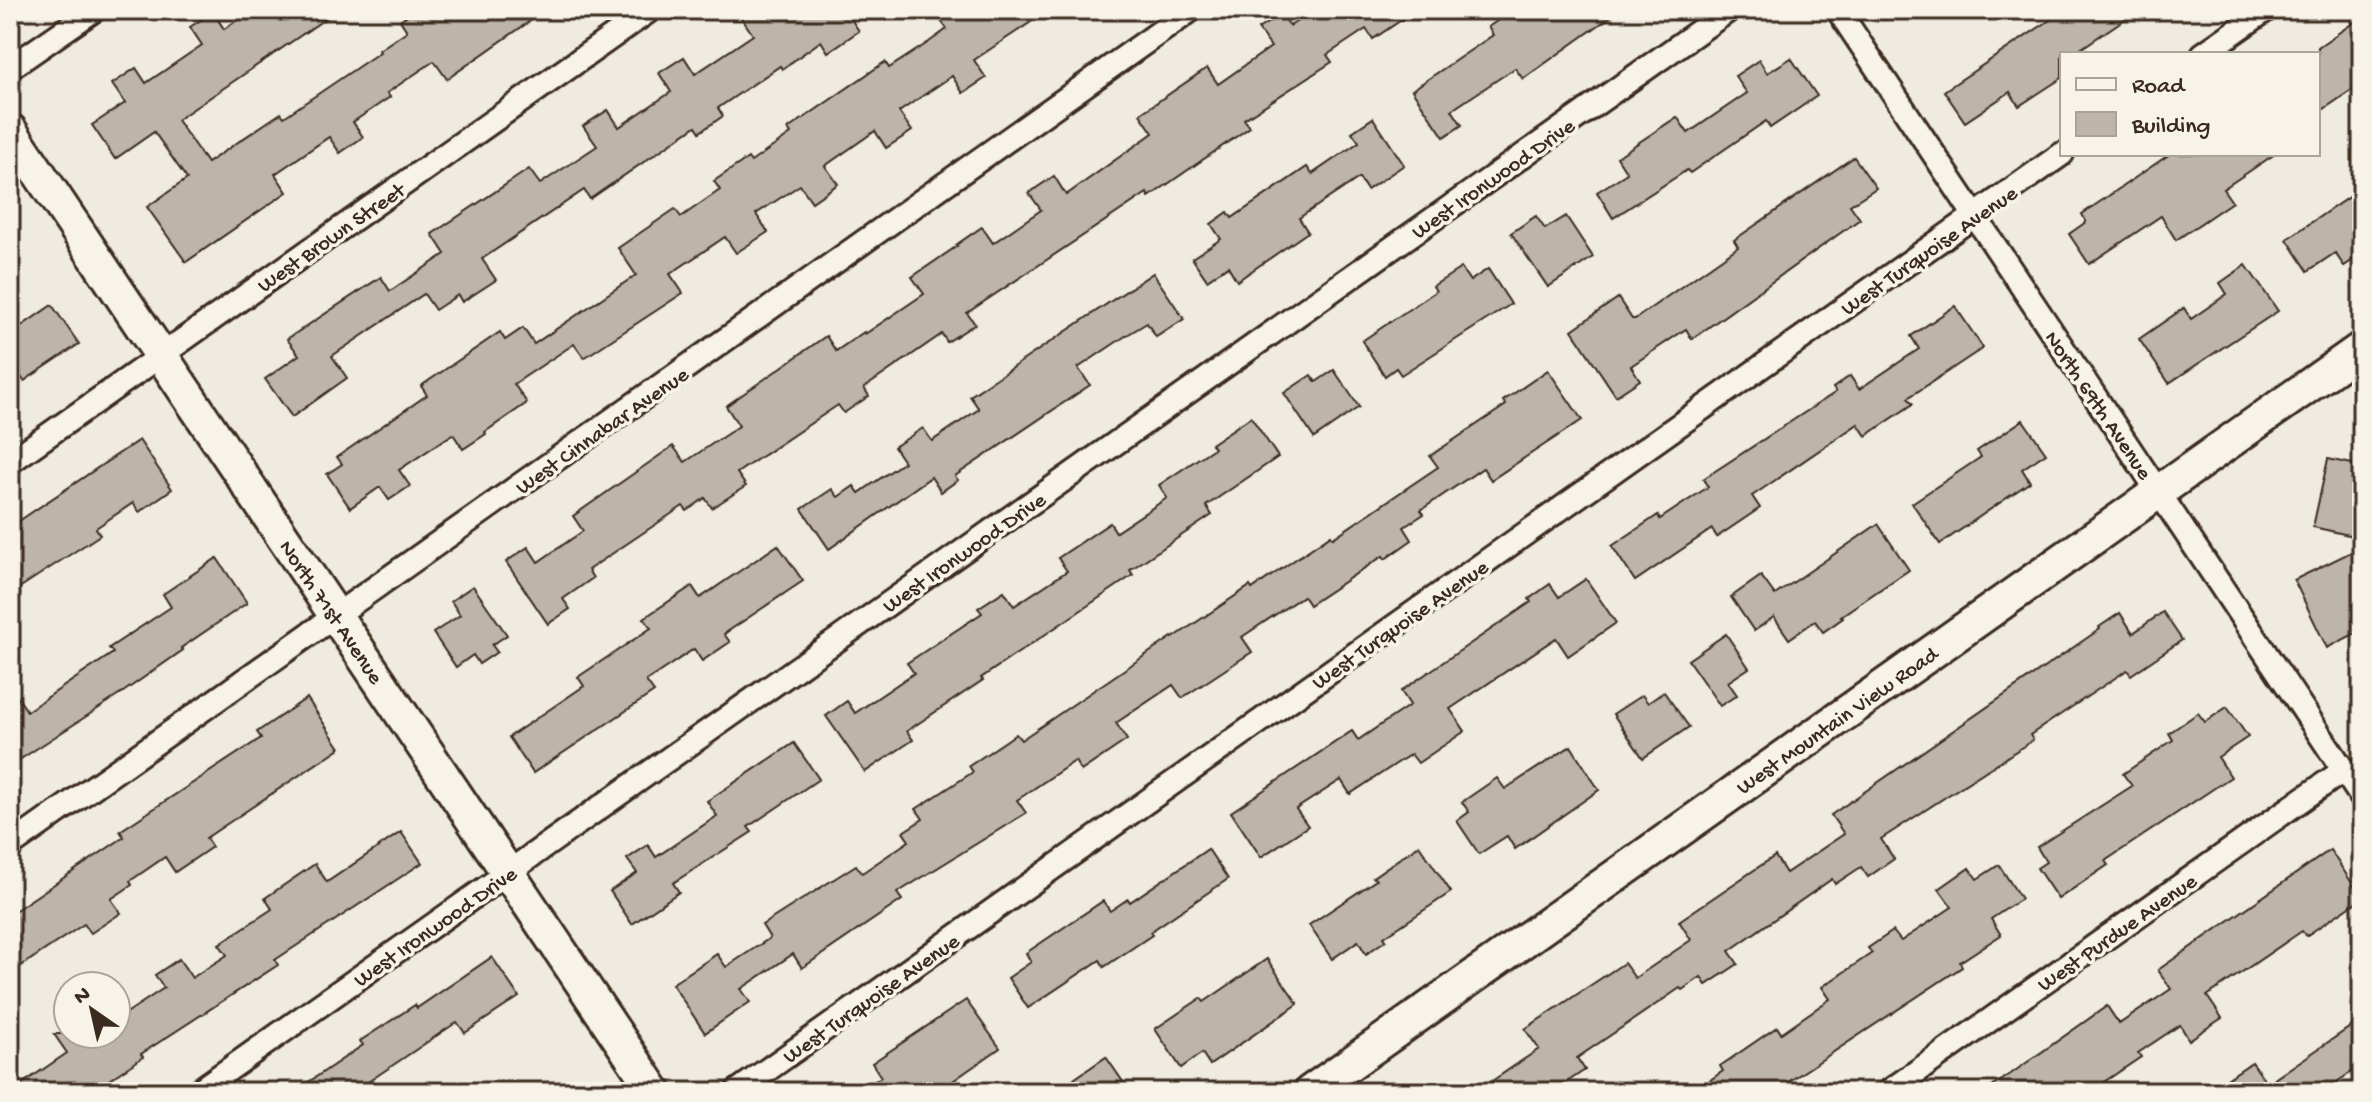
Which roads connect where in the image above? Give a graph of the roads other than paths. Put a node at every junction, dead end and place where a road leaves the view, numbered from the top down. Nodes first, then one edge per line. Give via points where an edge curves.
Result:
1 (94, 10) edge
2 (650, 10) edge
3 (1191, 10) edge
4 (1729, 10) edge
5 (1838, 10) edge
6 (2266, 10) edge
7 (2206, 52) edge
8 (10, 68) edge
9 (10, 130) edge
10 (2060, 155) edge
11 (1974, 216) junction
12 (2362, 348) edge
13 (161, 356) junction
14 (10, 462) edge
15 (2159, 491) junction
16 (337, 616) junction
17 (2344, 770) junction
18 (2362, 798) edge
19 (10, 846) edge
20 (509, 873) junction
21 (197, 1092) edge
22 (655, 1092) edge
23 (736, 1092) edge
24 (1310, 1092) edge
25 (1888, 1092) edge

1 - 8 street
2 - 13 street, West Brown Street
3 - 16 street, West Cinnabar Avenue
4 - 20 street, West Ironwood Drive
5 - 11 street, North 69th Avenue
6 - 7 street
9 - 13 street, North 71st Avenue
10 - 11 street, West Turquoise Avenue
11 - 15 street, North 69th Avenue
11 - 23 street, West Turquoise Avenue
12 - 15 street, West Mountain View Road
13 - 14 street, West Brown Street
13 - 16 street, North 71st Avenue
15 - 17 street, North 69th Avenue
15 - 24 street, West Mountain View Road
16 - 19 street, West Cinnabar Avenue
16 - 20 street, North 71st Avenue
17 - 18 street, North 69th Avenue
17 - 25 street, West Purdue Avenue
20 - 21 street, West Ironwood Drive
20 - 22 street, North 71st Avenue

